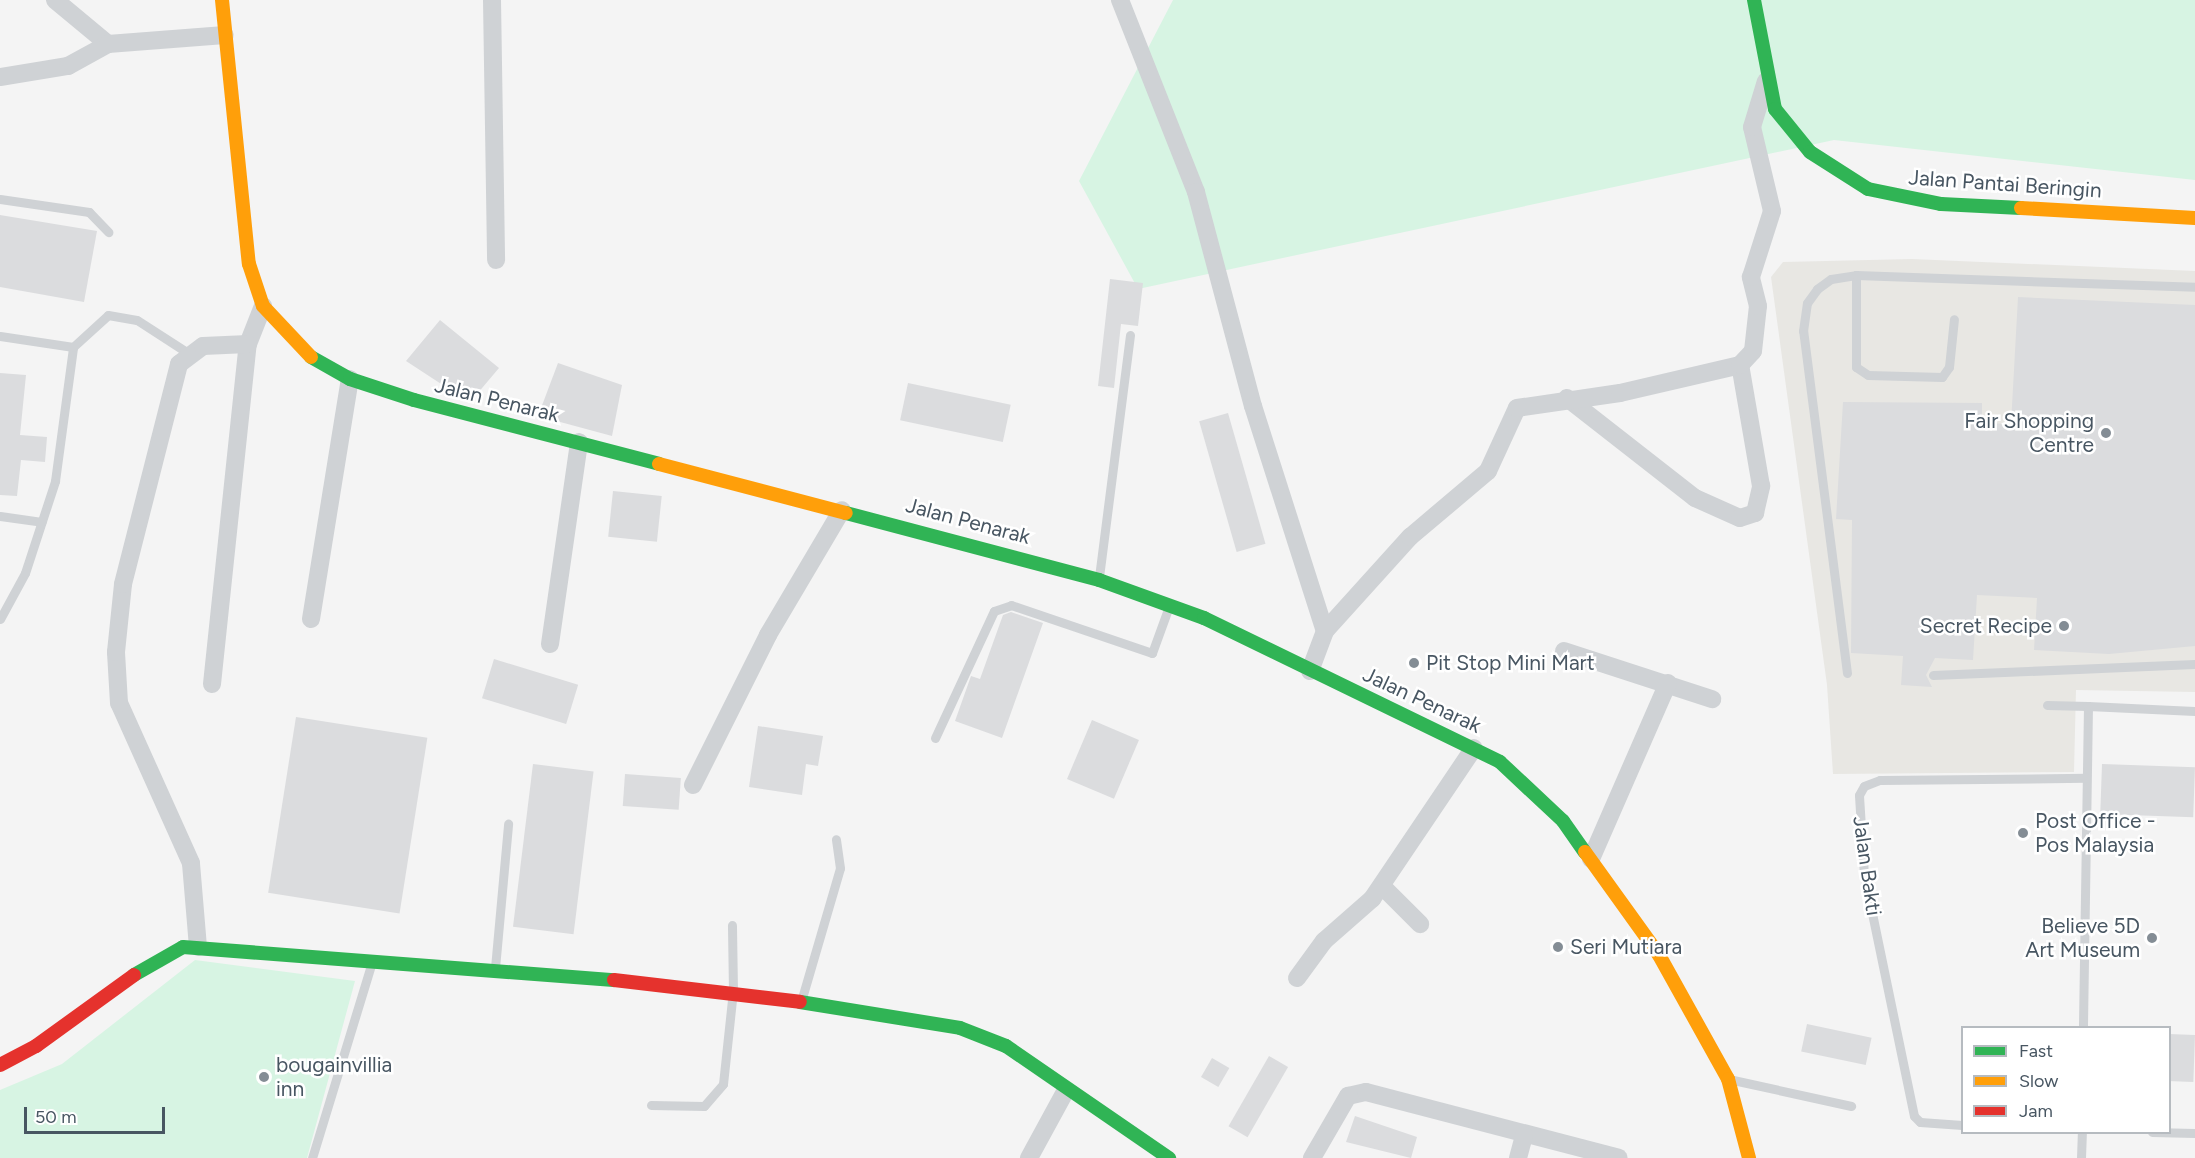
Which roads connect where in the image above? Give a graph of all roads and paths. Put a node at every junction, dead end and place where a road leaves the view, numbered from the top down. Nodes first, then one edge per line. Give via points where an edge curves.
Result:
1 (55, 0) edge
2 (222, 0) edge
3 (492, 0) edge
4 (1120, 0) edge
5 (1754, 0) edge
6 (225, 35) junction
7 (108, 44) junction
8 (0, 77) edge
9 (1766, 81) junction
10 (0, 199) edge
11 (2195, 218) edge
12 (108, 232) dead end
13 (496, 260) dead end
14 (1856, 275) junction
15 (2195, 288) edge
16 (263, 306) junction
17 (1954, 319) dead end
18 (1130, 335) dead end
19 (0, 336) edge
20 (248, 344) junction
21 (73, 347) junction
22 (188, 353) junction
23 (1740, 365) junction
24 (350, 379) junction
25 (1567, 398) junction
26 (579, 442) junction
27 (842, 510) junction
28 (0, 516) edge
29 (42, 522) junction
30 (1099, 580) junction
31 (1169, 605) junction
32 (311, 619) dead end
33 (0, 620) edge
34 (1325, 631) junction
35 (550, 644) dead end
36 (1564, 651) dead end
37 (2195, 664) edge
38 (1310, 671) junction
39 (1847, 673) dead end
40 (1933, 675) dead end
41 (212, 684) dead end
42 (1668, 684) junction
43 (1712, 699) dead end
44 (2047, 705) dead end
45 (2088, 706) junction
46 (2195, 711) edge
47 (935, 738) dead end
48 (1474, 748) junction
49 (2086, 778) junction
50 (693, 785) dead end
51 (508, 824) dead end
52 (837, 839) dead end
53 (1591, 859) junction
54 (1382, 886) junction
55 (1420, 924) dead end
56 (732, 925) dead end
57 (198, 947) junction
58 (372, 962) junction
59 (495, 972) junction
60 (1296, 978) dead end
61 (733, 991) junction
62 (802, 998) junction
63 (2083, 1026) edge
64 (0, 1065) edge
65 (1728, 1079) junction
66 (1066, 1090) junction
67 (651, 1105) dead end
68 (1851, 1106) dead end
69 (1961, 1125) edge
70 (2171, 1132) edge
71 (2195, 1133) edge
72 (2082, 1134) edge
73 (1524, 1136) junction
74 (312, 1158) edge
75 (1029, 1158) edge
76 (1169, 1158) edge
77 (1312, 1158) edge
78 (1518, 1158) edge
79 (1619, 1158) edge
80 (1749, 1158) edge
81 (2081, 1158) edge

1 - 7 street
2 - 6 street, Jalan Penarak
3 - 13 street
4 - 34 street via 1196,192 1253,406
5 - 9 street, Jalan Pantai Beringin
6 - 7 street
6 - 16 street, Jalan Penarak via 249,264
7 - 8 street via 68,66
9 - 11 street, Jalan Pantai Beringin via 1791,133 1840,176 1868,189 1941,204
9 - 23 street via 1752,127 1772,211 1751,277 1758,329 1753,351
10 - 12 lane via 89,212
14 - 15 lane
14 - 17 lane via 1856,367 1868,375 1942,378 1949,368
14 - 39 lane via 1831,279 1817,289 1807,303 1803,331
16 - 20 street
16 - 24 street, Jalan Penarak via 310,357
18 - 30 lane
19 - 21 lane
20 - 22 street via 203,346
20 - 41 street
21 - 22 lane via 108,315 137,320
21 - 29 lane via 55,481
22 - 57 street via 170,390 148,480 123,584 116,652 119,703 191,863
23 - 25 street via 1620,393
23 - 25 street via 1761,486 1755,513 1740,518 1695,498
24 - 26 street, Jalan Penarak
24 - 32 street
25 - 34 street via 1517,408 1488,471 1410,537
26 - 27 street, Jalan Penarak
26 - 35 street
27 - 30 street, Jalan Penarak
27 - 50 street via 768,635
28 - 29 lane
29 - 33 lane via 25,573
30 - 31 street, Jalan Penarak
31 - 38 street, Jalan Penarak
31 - 47 lane via 1152,653 1011,605 994,610
34 - 38 street
36 - 42 street
37 - 40 lane
38 - 48 street, Jalan Penarak
42 - 43 street
42 - 53 street
44 - 45 lane
45 - 46 lane
45 - 49 lane
48 - 53 street, Jalan Penarak via 1526,784 1563,821
48 - 54 street
49 - 63 lane
49 - 69 lane, Jalan Bakti via 1880,780 1864,786 1859,795 1864,875 1914,1116 1920,1122
51 - 59 lane
52 - 62 lane via 840,868
53 - 65 street, Jalan Penarak via 1659,955
54 - 55 street
54 - 60 street via 1324,941
56 - 61 lane
57 - 58 street
57 - 64 street via 159,957 36,1046
58 - 59 street
58 - 74 lane
59 - 61 street
61 - 62 street
61 - 67 lane via 723,1084 704,1106
62 - 66 street via 981,1034
65 - 68 lane
65 - 80 street, Jalan Penarak
66 - 75 street
66 - 76 street
70 - 71 lane
72 - 81 lane
73 - 77 street via 1356,1092 1334,1116
73 - 78 street
73 - 79 street

